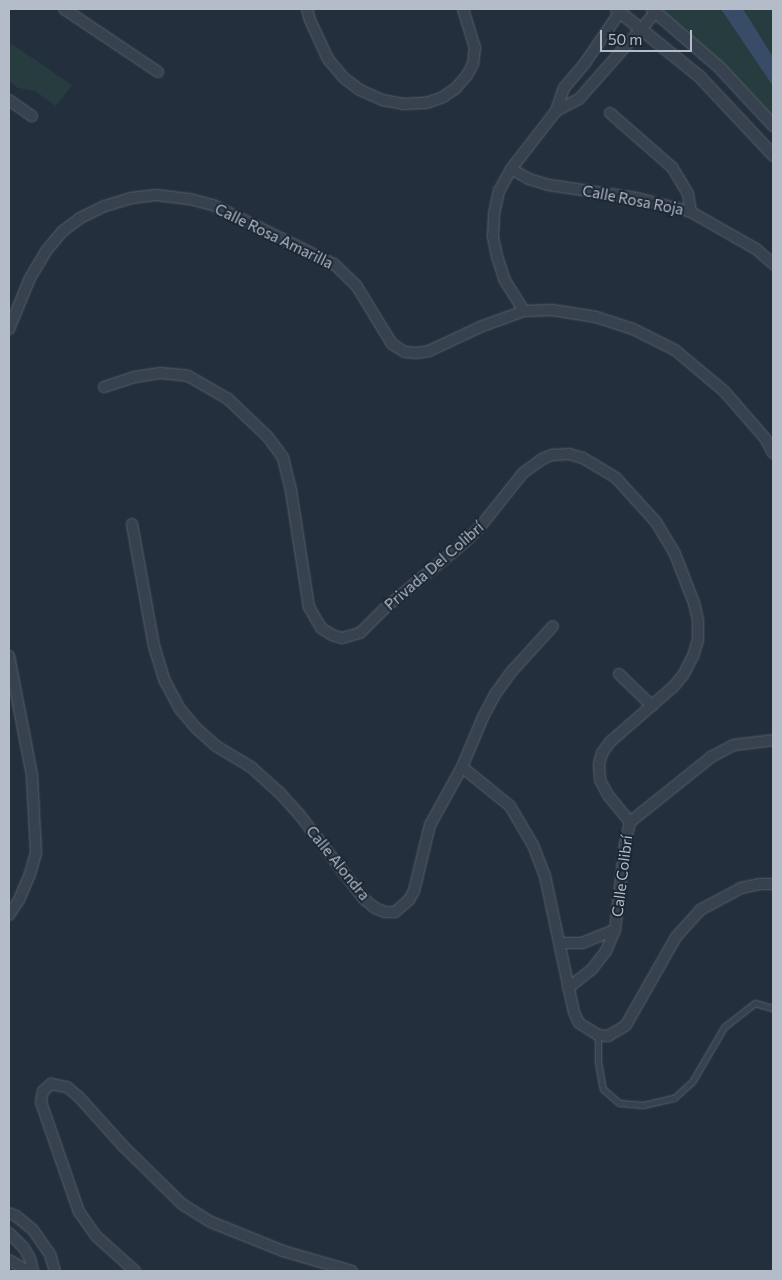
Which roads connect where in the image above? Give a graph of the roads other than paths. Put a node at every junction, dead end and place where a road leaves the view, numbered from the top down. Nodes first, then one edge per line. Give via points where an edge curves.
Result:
1 (64, 9) edge
2 (307, 9) edge
3 (463, 9) edge
4 (619, 10) edge
5 (654, 10) edge
6 (641, 29) junction
7 (584, 63) junction
8 (158, 72) dead end
9 (600, 75) junction
10 (9, 100) edge
11 (556, 111) junction
12 (610, 113) dead end
13 (32, 116) dead end
14 (773, 125) edge
15 (773, 155) edge
16 (511, 169) junction
17 (691, 212) junction
18 (773, 264) edge
19 (524, 311) junction
20 (9, 329) edge
21 (104, 387) dead end
22 (773, 453) edge
23 (132, 524) dead end
24 (553, 626) dead end
25 (9, 656) edge
26 (619, 674) dead end
27 (652, 706) junction
28 (773, 740) edge
29 (462, 767) junction
30 (630, 822) junction
31 (773, 884) edge
32 (9, 915) edge
33 (615, 930) junction
34 (560, 943) junction
35 (568, 988) junction
36 (773, 1008) edge
37 (598, 1035) junction
38 (9, 1213) edge
39 (9, 1233) edge
40 (9, 1260) edge
41 (28, 1271) edge
42 (33, 1271) edge
43 (55, 1271) edge
44 (135, 1271) edge
45 (352, 1271) edge

1 - 8 street
2 - 3 street via 328,59 344,78 382,100 404,104 426,103 443,97 467,75 473,64 475,48
4 - 6 street
4 - 7 street
5 - 6 street
5 - 14 street via 720,68
6 - 9 street
6 - 15 street via 698,76
7 - 9 street
7 - 11 street via 564,88
9 - 11 street via 579,99
10 - 13 street
11 - 16 street
12 - 17 street via 672,167 688,194
16 - 17 street, Calle Rosa Roja via 549,185 637,198
16 - 19 street via 499,191 493,236 505,281
17 - 18 street, Calle Rosa Roja via 756,249
19 - 20 street, Calle Rosa Amarilla via 429,351 405,352 392,344 356,285 334,264 213,205 156,195 105,206 63,231 30,278
19 - 22 street, Calle Rosa Amarilla via 552,310 596,317 633,329 675,350 724,391 765,438
21 - 27 street, Privada Del Colibrí via 161,373 188,376 228,398 262,431 282,458 291,491 309,607 321,628 342,638 360,633 465,542 532,465 552,455 569,454 602,468 616,478 656,522 675,554 698,621 698,640 684,674
23 - 29 street, Calle Alondra via 154,646 180,709 216,746 251,767 279,792 375,908 394,912 409,900 430,825
24 - 29 street via 496,693
25 - 32 street via 32,776 36,853 19,900
26 - 27 street
27 - 30 street, Privada Del Colibrí via 610,742 599,764 600,780 608,795
28 - 30 street via 734,745 711,757
29 - 34 street via 499,795 523,825 545,876
30 - 33 street, Calle Colibrí
31 - 37 street via 741,888 700,910 676,937 626,1025 608,1036
33 - 34 street, Calle Colibrí via 582,943
33 - 35 street, Calle Colibrí via 606,951 592,969
34 - 35 street
35 - 37 street via 579,1023
36 - 37 lane via 755,1003 724,1027 692,1082 674,1098 643,1105 619,1103 603,1089
38 - 43 street via 33,1230 50,1254
39 - 42 street via 24,1248
40 - 41 street
44 - 45 street via 96,1236 79,1212 41,1102 44,1091 51,1084 61,1084 79,1097 124,1147 190,1209 239,1235

